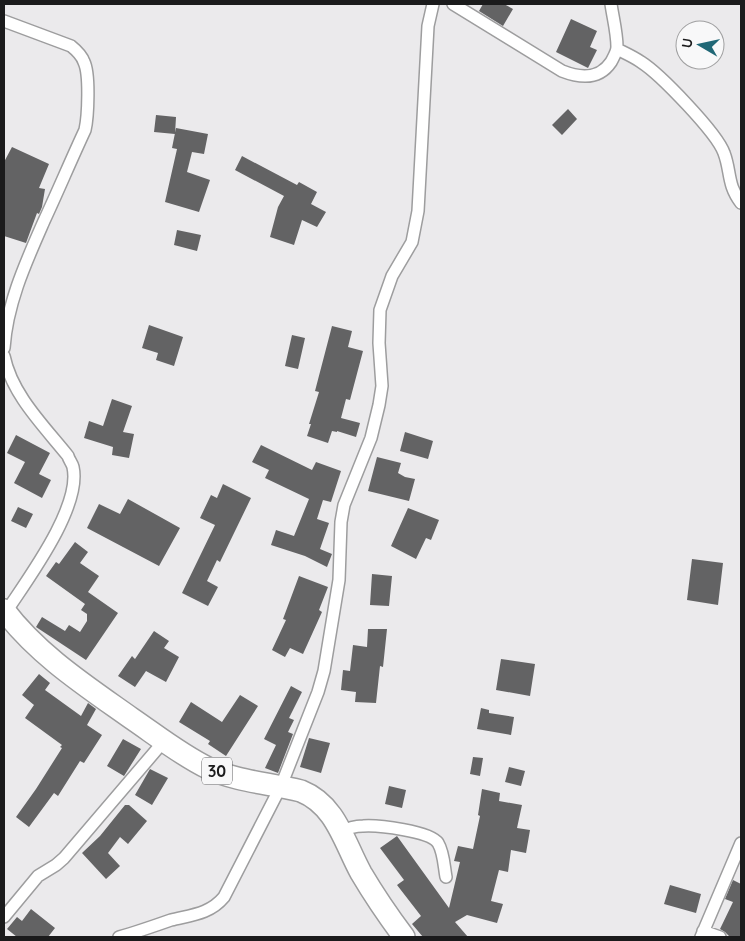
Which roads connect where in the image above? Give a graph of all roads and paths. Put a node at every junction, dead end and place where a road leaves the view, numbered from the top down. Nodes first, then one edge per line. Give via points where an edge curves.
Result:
1 (433, 4) edge
2 (453, 4) edge
3 (611, 4) edge
4 (4, 21) edge
5 (617, 49) junction
6 (741, 203) edge
7 (4, 348) edge
8 (4, 356) edge
9 (5, 611) edge
10 (164, 741) junction
11 (281, 786) junction
12 (340, 832) junction
13 (741, 843) edge
14 (446, 878) dead end
15 (4, 917) edge
16 (702, 934) edge
17 (119, 937) edge
18 (404, 937) edge
19 (720, 937) edge

1 - 11 street via 428,26 416,226 412,242 392,276 380,310 382,386 371,438 344,505 339,580 324,671
2 - 5 street via 571,75 598,75 606,69
3 - 5 street
4 - 7 street via 71,46 78,53 84,62 88,113 85,130 16,288 9,310
5 - 6 street via 655,72 710,130 725,154 731,184
8 - 9 street via 6,369 22,398 68,456 73,467 71,496 55,536
9 - 10 highway, 30 via 28,639 73,677
10 - 11 highway, 30 via 218,772
10 - 15 street via 64,858 38,876
11 - 12 highway, 30 via 301,791 320,801
11 - 17 street via 224,898 217,905 203,913
12 - 14 street via 352,827 375,826 428,836 437,841 441,850
12 - 18 highway, 30 via 375,896
13 - 16 street
16 - 19 street

